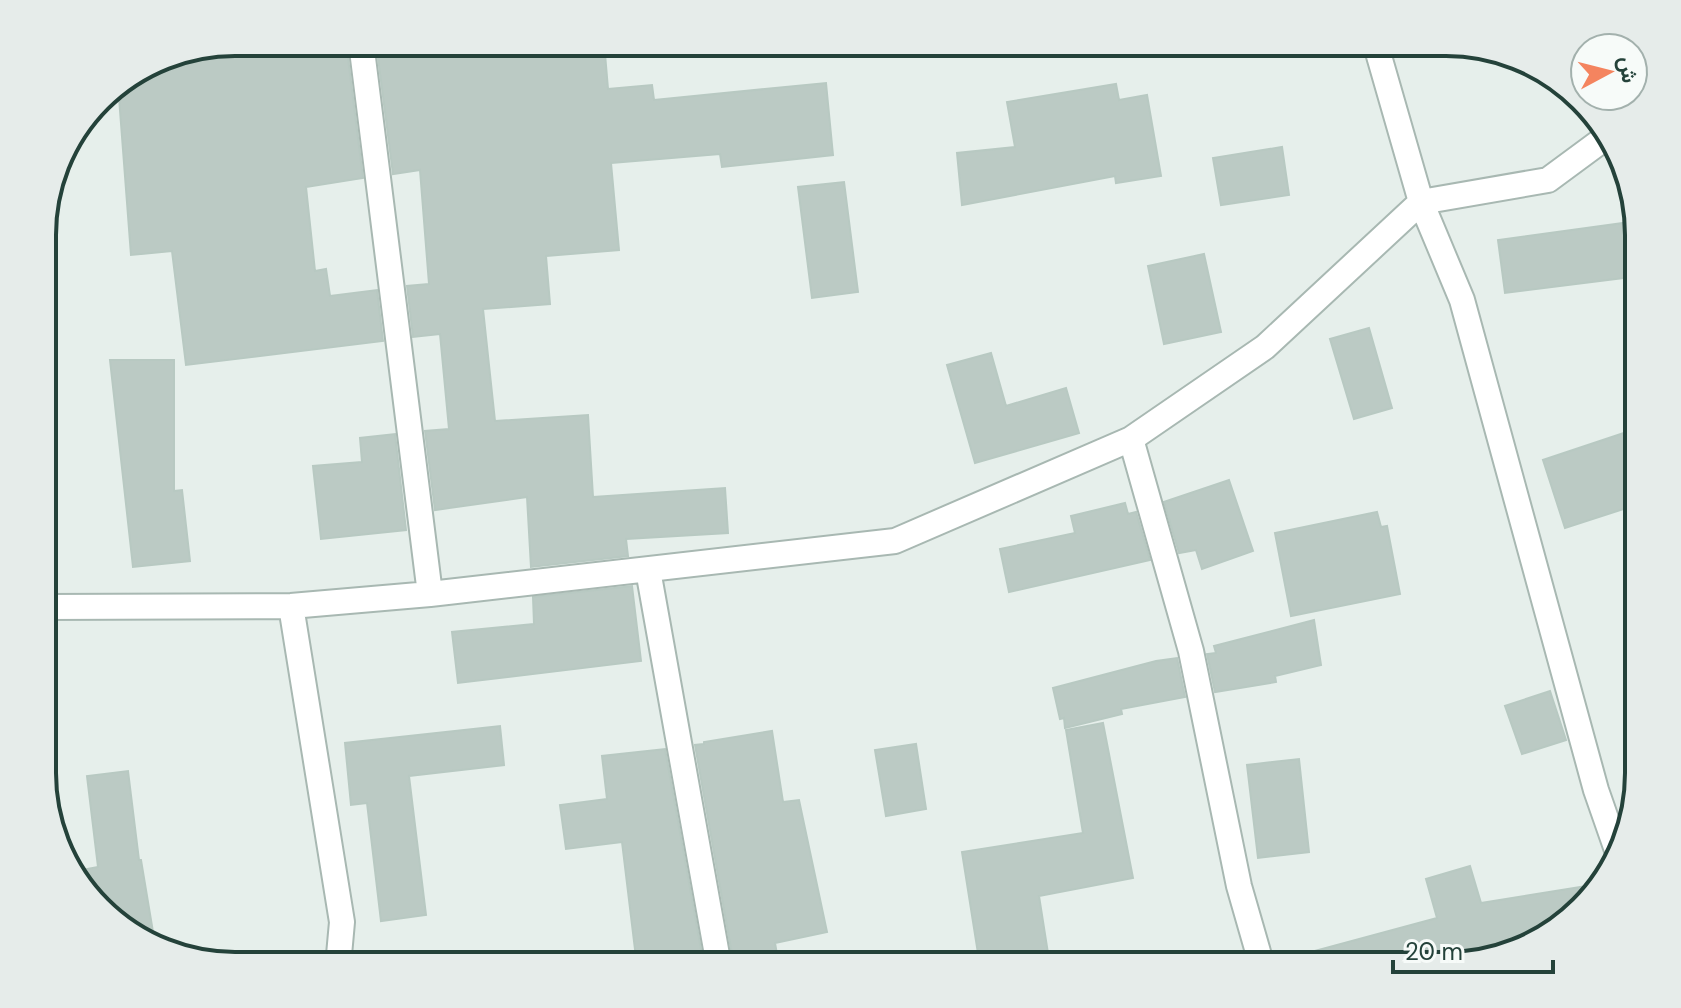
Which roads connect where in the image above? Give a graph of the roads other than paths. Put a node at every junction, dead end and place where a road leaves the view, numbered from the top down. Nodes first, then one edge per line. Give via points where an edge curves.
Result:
1 (363, 56) edge
2 (1379, 56) edge
3 (1599, 143) edge
4 (1421, 202) junction
5 (1131, 439) junction
6 (648, 570) junction
7 (430, 594) junction
8 (291, 606) junction
9 (56, 607) edge
10 (1612, 837) edge
11 (339, 952) edge
12 (716, 952) edge
13 (1258, 952) edge

1 - 7 street
2 - 4 street
3 - 4 street via 1548,180
4 - 5 street via 1265,347
4 - 10 street via 1462,300
5 - 6 street via 895,541
5 - 13 street via 1191,651 1239,886
6 - 7 street
6 - 12 street
7 - 8 street
8 - 9 street
8 - 11 street via 342,922

